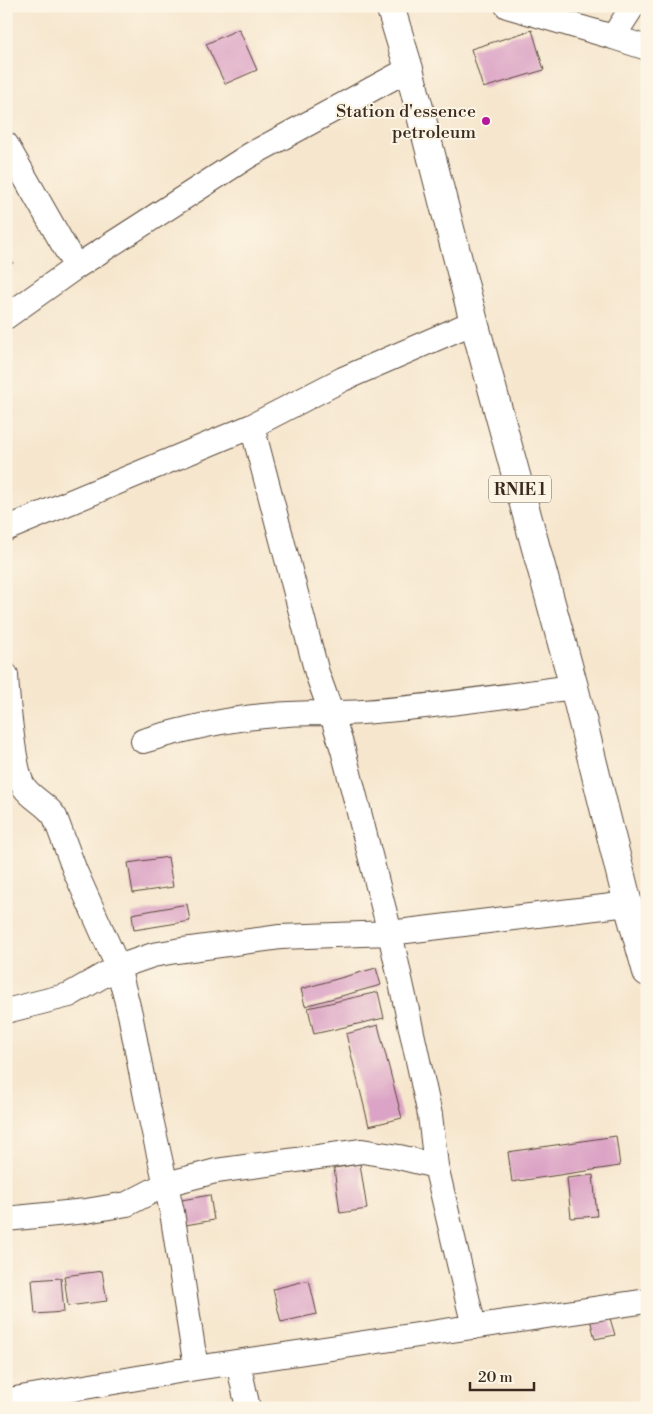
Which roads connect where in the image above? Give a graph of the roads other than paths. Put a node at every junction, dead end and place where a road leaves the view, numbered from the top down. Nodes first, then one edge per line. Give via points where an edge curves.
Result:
1 (390, 6) edge
2 (507, 6) edge
3 (633, 6) edge
4 (613, 37) junction
5 (647, 48) edge
6 (409, 69) junction
7 (6, 144) edge
8 (76, 267) junction
9 (6, 317) edge
10 (474, 322) junction
11 (252, 426) junction
12 (6, 529) edge
13 (6, 675) edge
14 (574, 687) junction
15 (331, 712) junction
16 (143, 741) dead end
17 (628, 904) junction
18 (390, 933) junction
19 (118, 967) junction
20 (647, 972) edge
21 (6, 1011) edge
22 (436, 1166) junction
23 (166, 1184) junction
24 (6, 1219) edge
25 (647, 1301) edge
26 (474, 1327) junction
27 (238, 1362) junction
28 (196, 1368) junction
29 (7, 1395) edge
30 (248, 1408) edge

1 - 6 highway, RNIE 1
2 - 4 street
3 - 4 street
4 - 5 street
6 - 8 street via 250,155
6 - 10 highway, RNIE 1
7 - 8 street
8 - 9 street
10 - 11 street via 343,379
10 - 14 highway, RNIE 1
11 - 12 street
11 - 15 street via 317,673
13 - 19 street via 22,786 55,817
14 - 15 street via 428,706
14 - 17 highway, RNIE 1
15 - 16 street via 231,720
15 - 18 street
17 - 18 street
17 - 20 highway, RNIE 1
18 - 19 street via 280,937 216,944 153,955
18 - 22 street via 430,1115
19 - 21 street via 69,995
19 - 23 street
22 - 23 street via 362,1151 216,1171
22 - 26 street
23 - 24 street via 127,1204
23 - 28 street
25 - 26 street
26 - 27 street
27 - 28 street
27 - 30 street
28 - 29 street

